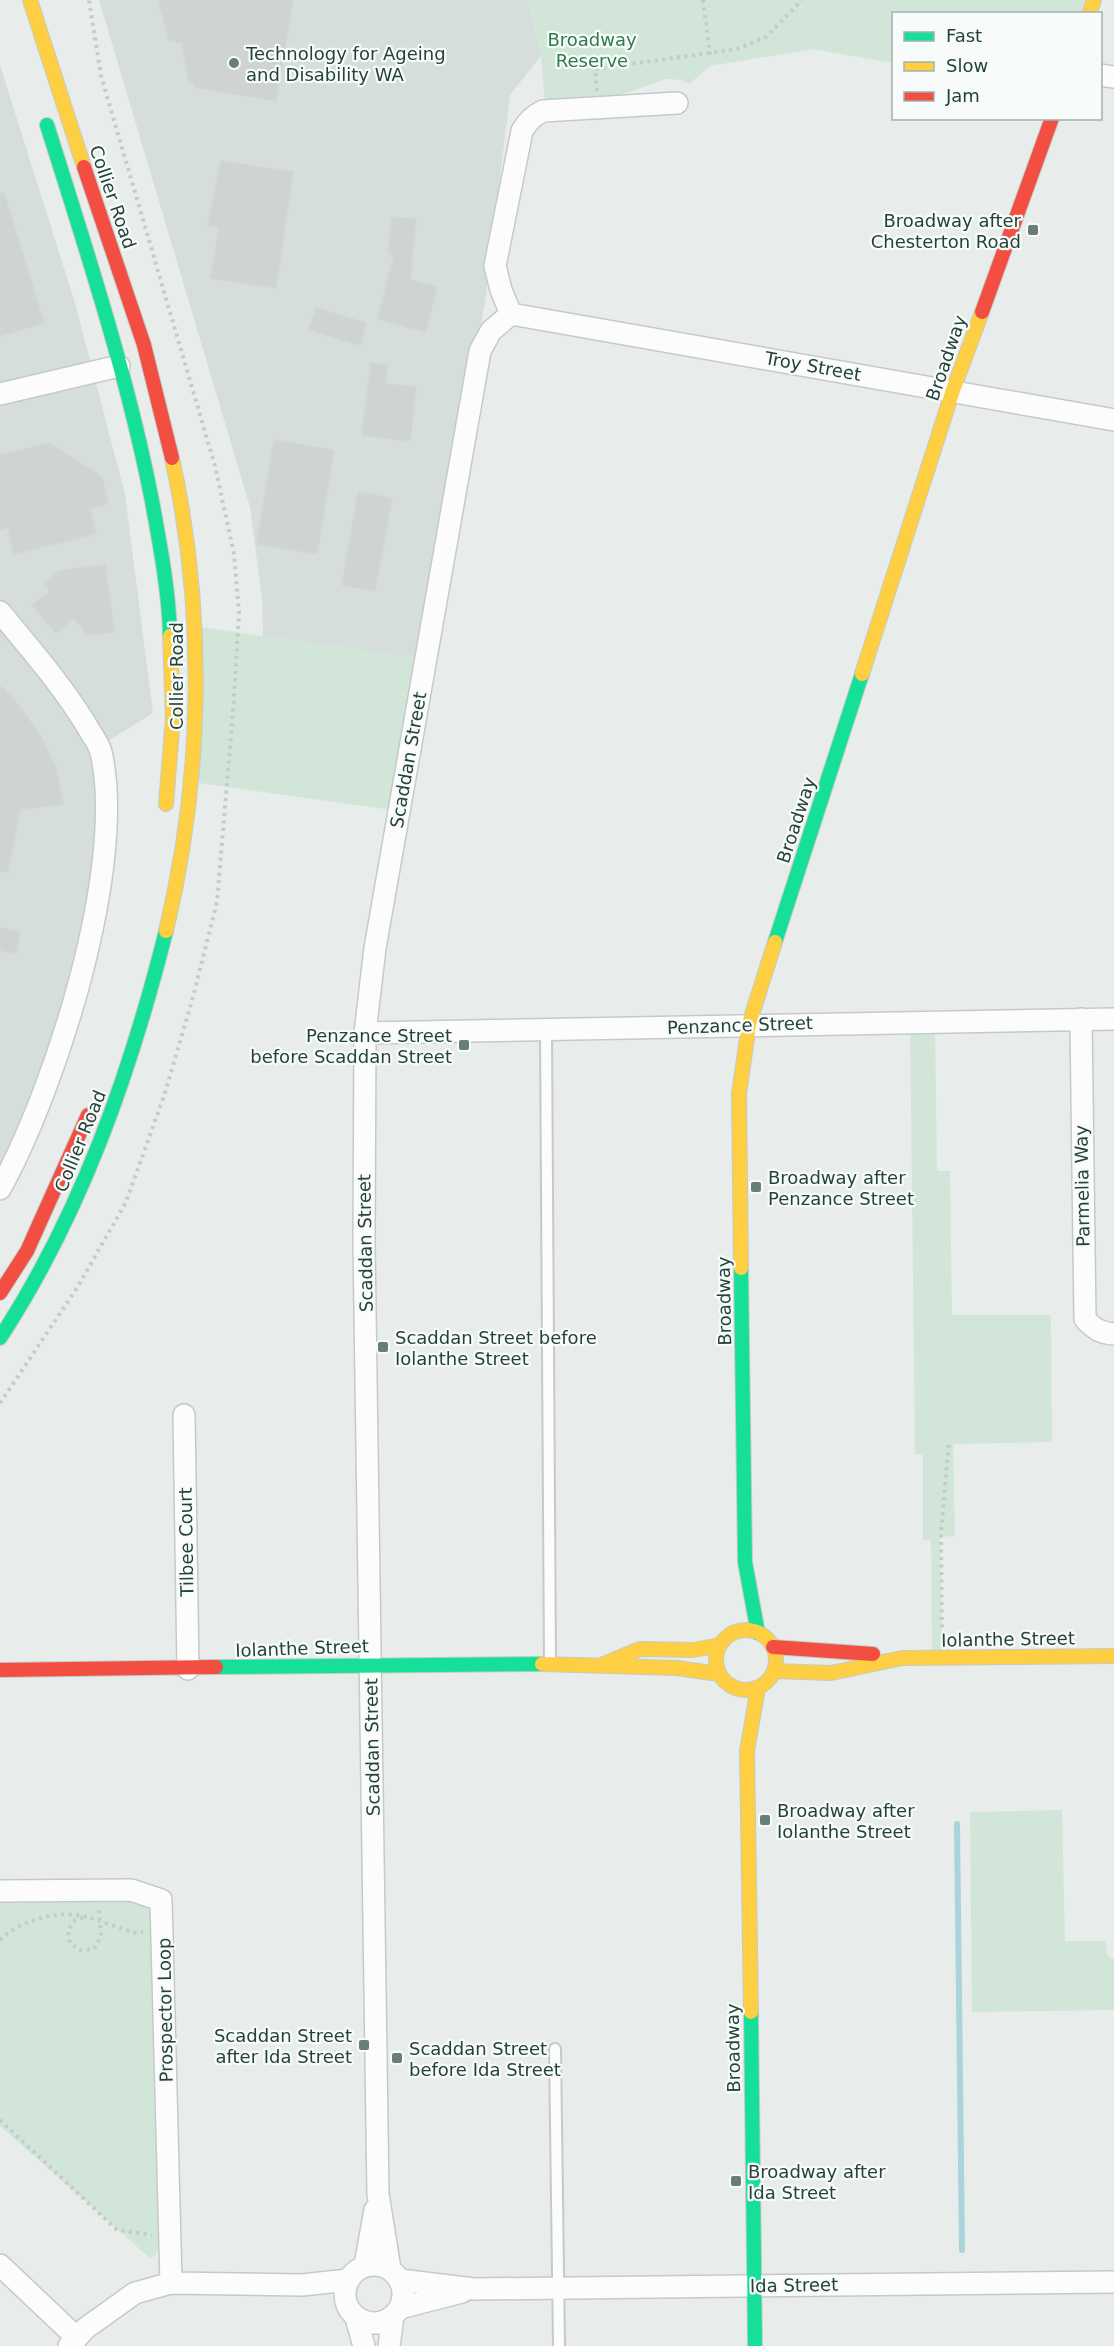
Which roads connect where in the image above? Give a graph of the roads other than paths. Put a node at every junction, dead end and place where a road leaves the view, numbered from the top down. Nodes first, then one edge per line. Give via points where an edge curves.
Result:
1 (30, 0) edge
2 (677, 103) dead end
3 (43, 113) dead end
4 (1051, 120) edge
5 (511, 314) junction
6 (119, 366) junction
7 (953, 390) junction
8 (0, 394) edge
9 (1114, 420) edge
10 (0, 612) edge
11 (164, 818) dead end
12 (1081, 1019) junction
13 (1114, 1019) edge
14 (749, 1023) junction
15 (546, 1031) junction
16 (365, 1033) junction
17 (91, 1106) dead end
18 (0, 1189) edge
19 (0, 1293) edge
20 (1114, 1334) edge
21 (0, 1338) edge
22 (184, 1415) dead end
23 (746, 1562) junction
24 (758, 1633) junction
25 (731, 1634) junction
26 (720, 1645) junction
27 (773, 1647) junction
28 (1114, 1656) edge
29 (902, 1658) junction
30 (371, 1664) junction
31 (604, 1664) junction
32 (550, 1665) junction
33 (188, 1669) junction
34 (0, 1670) edge
35 (774, 1671) junction
36 (719, 1674) junction
37 (758, 1688) junction
38 (736, 1698) junction
39 (747, 1750) junction
40 (0, 1891) edge
41 (555, 2049) dead end
42 (378, 2194) junction
43 (0, 2265) edge
44 (365, 2265) junction
45 (395, 2274) junction
46 (348, 2280) junction
47 (1114, 2282) edge
48 (171, 2283) junction
49 (302, 2285) junction
50 (754, 2286) junction
51 (558, 2288) junction
52 (474, 2289) junction
53 (396, 2312) junction
54 (353, 2314) junction
55 (73, 2342) edge
56 (364, 2346) edge
57 (389, 2346) edge
58 (559, 2346) edge
59 (755, 2346) edge

1 - 21 street, Collier Road via 148,364 174,467 192,571 197,667 193,773 179,873 155,982 122,1087 87,1175 28,1298
2 - 5 street via 598,106 534,115 522,131 495,266
3 - 6 street, Collier Road
4 - 7 street, Broadway
5 - 7 street, Troy Street
5 - 16 street, Scaddan Street via 491,331 480,351 375,948
6 - 8 street
6 - 11 street, Collier Road via 150,479 163,559 172,693 170,775
7 - 9 street, Troy Street
7 - 14 street, Broadway
10 - 18 street via 68,695 101,750 108,816 93,930 60,1049
12 - 13 street, Penzance Street
12 - 14 street, Penzance Street
12 - 20 street, Parmelia Way via 1085,1319 1093,1328
14 - 15 street, Penzance Street
14 - 23 street, Broadway via 739,1094
15 - 16 street, Penzance Street
15 - 32 lane
16 - 30 street, Scaddan Street
17 - 19 street, Collier Road via 27,1251
22 - 33 street, Tilbee Court
23 - 24 street, Broadway
23 - 25 street, Broadway
24 - 25 street
24 - 27 street
25 - 26 street
26 - 31 street, Iolanthe Street via 693,1650 640,1649
26 - 36 street via 716,1664
27 - 29 street, Iolanthe Street
27 - 35 street
28 - 29 street, Iolanthe Street
29 - 35 street, Iolanthe Street via 831,1673
30 - 32 street, Iolanthe Street
30 - 33 street, Iolanthe Street
30 - 42 street, Scaddan Street
31 - 32 street, Iolanthe Street
31 - 36 street, Iolanthe Street
33 - 34 street, Iolanthe Street
35 - 37 street
36 - 38 street
37 - 38 street
37 - 39 street, Broadway
38 - 39 street, Broadway
39 - 50 street, Broadway
40 - 48 street, Prospector Loop via 131,1890 161,1900
41 - 51 lane
42 - 44 street, Scaddan Street
42 - 45 street, Scaddan Street
43 - 55 street
44 - 45 street via 373,2264
44 - 46 street
45 - 52 street, Ida Street
45 - 53 street via 403,2289
46 - 49 street
46 - 54 street via 344,2295
47 - 50 street, Ida Street
48 - 49 street
48 - 55 street via 135,2293
49 - 54 street
50 - 51 street, Ida Street
50 - 59 street, Broadway
51 - 52 street, Ida Street
51 - 58 lane
52 - 53 street, Ida Street
53 - 54 street via 375,2324
53 - 57 street
54 - 56 street

